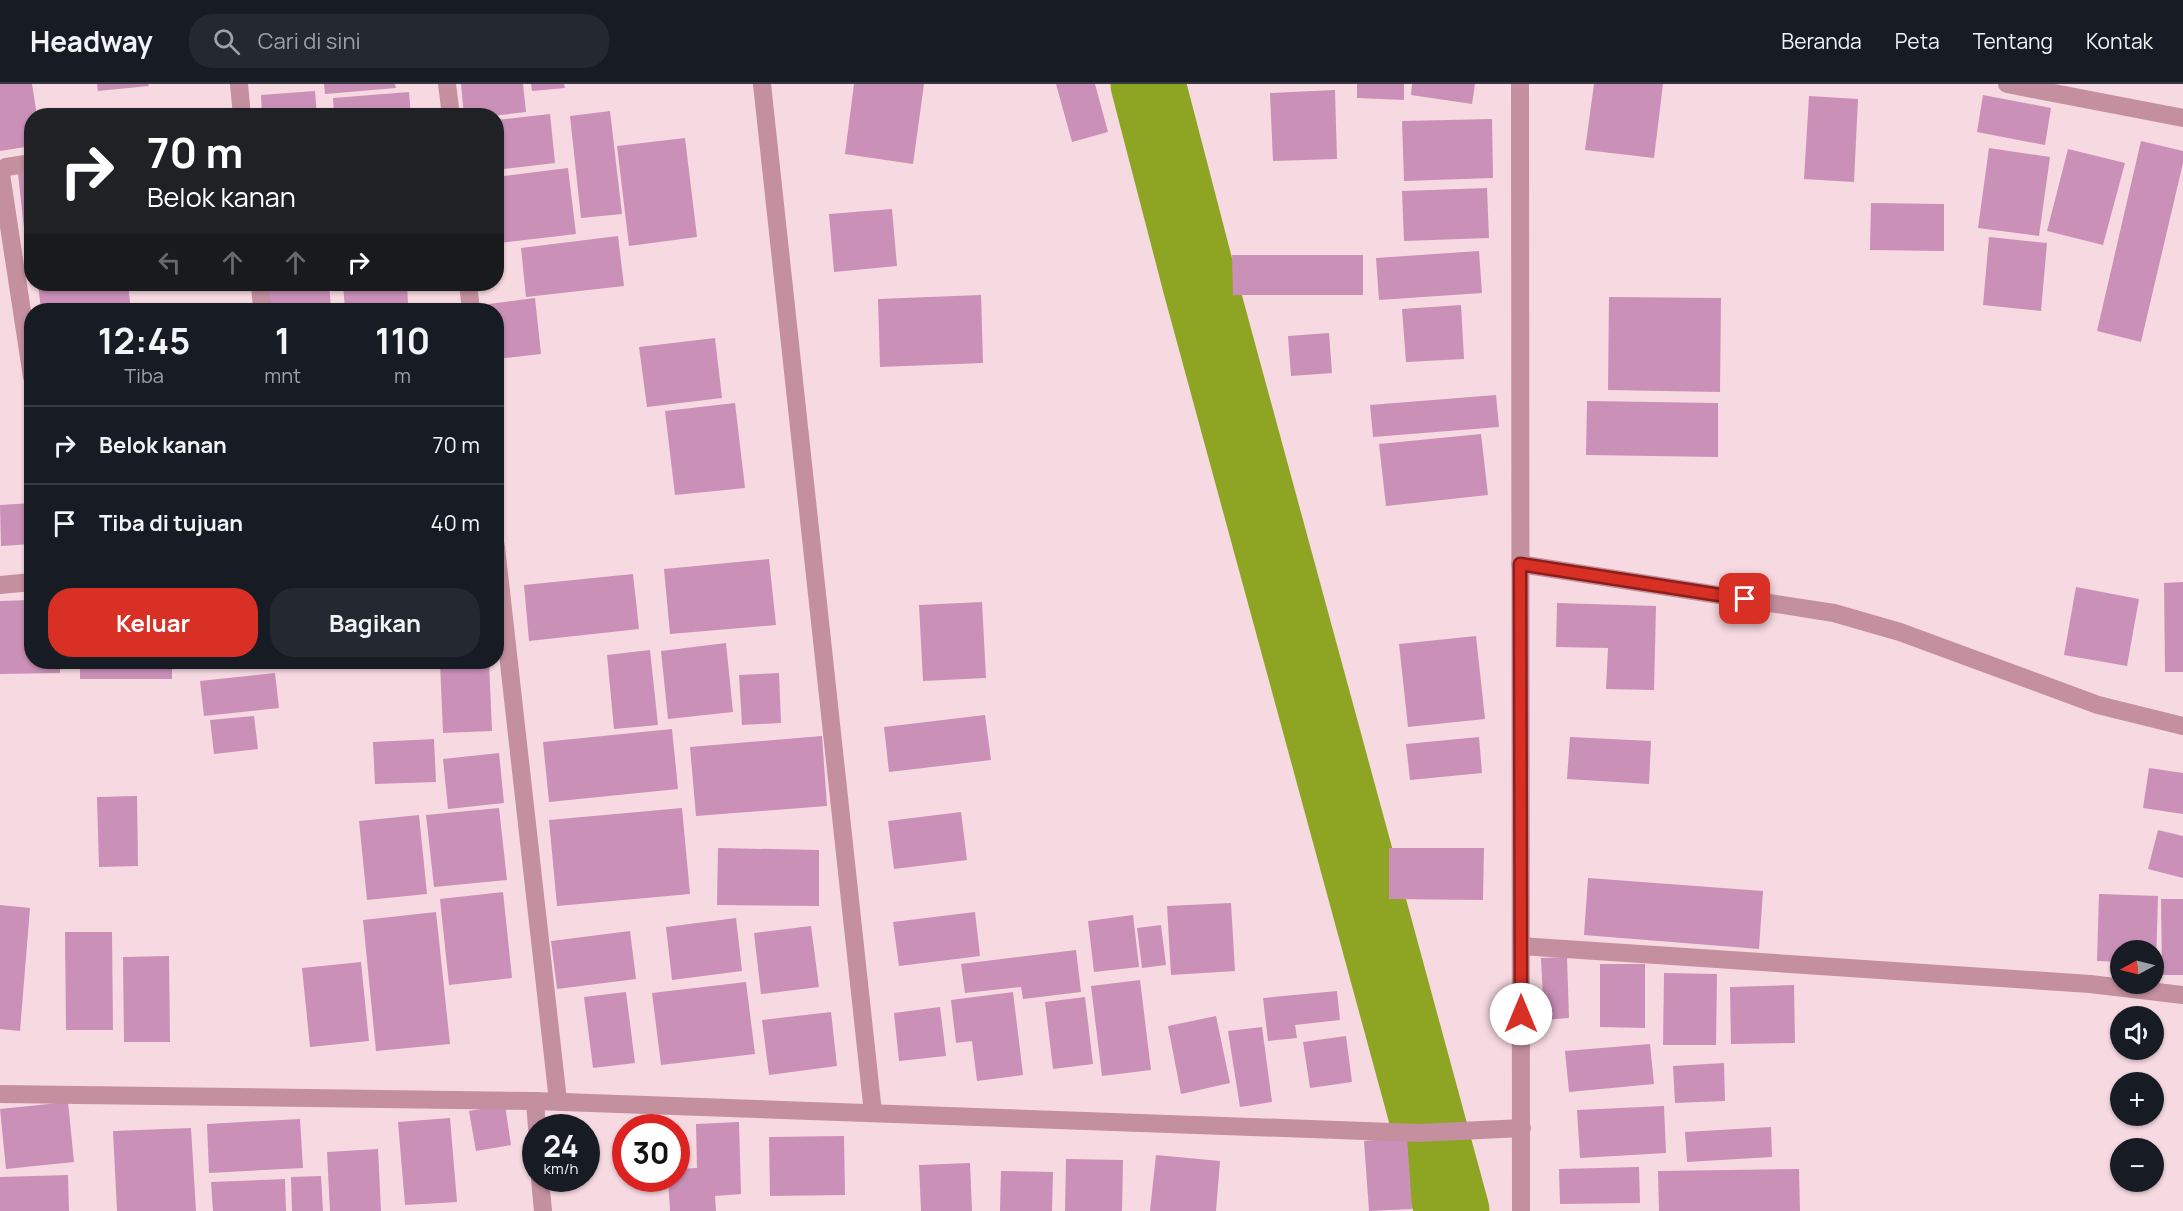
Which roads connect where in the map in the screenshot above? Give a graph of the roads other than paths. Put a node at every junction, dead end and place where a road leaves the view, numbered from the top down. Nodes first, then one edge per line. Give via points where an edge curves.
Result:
1 (240, 84) edge
2 (447, 84) edge
3 (762, 84) edge
4 (1520, 84) edge
5 (2007, 84) edge
6 (2012, 84) edge
7 (242, 108) edge
8 (450, 108) edge
9 (2183, 118) edge
10 (24, 164) edge
11 (24, 325) edge
12 (1520, 564) junction
13 (24, 583) edge
14 (0, 585) edge
15 (504, 627) edge
16 (2183, 726) edge
17 (1521, 946) junction
18 (2183, 995) edge
19 (0, 1094) edge
20 (535, 1101) junction
21 (558, 1101) junction
22 (873, 1113) junction
23 (536, 1114) edge
24 (1522, 1128) junction
25 (541, 1192) edge
26 (543, 1211) edge
27 (1521, 1211) edge

1 - 7 street
2 - 8 street
3 - 22 street
4 - 12 street
5 - 6 street
6 - 9 street
10 - 11 street via 6,166 1,174
12 - 16 street via 1834,613 1899,632 2098,705
12 - 17 street
13 - 14 street
15 - 21 street
17 - 18 street via 2090,984
17 - 24 street
19 - 20 street
20 - 21 street
20 - 23 street
21 - 22 street
22 - 24 street via 1419,1133
24 - 27 street
25 - 26 street

